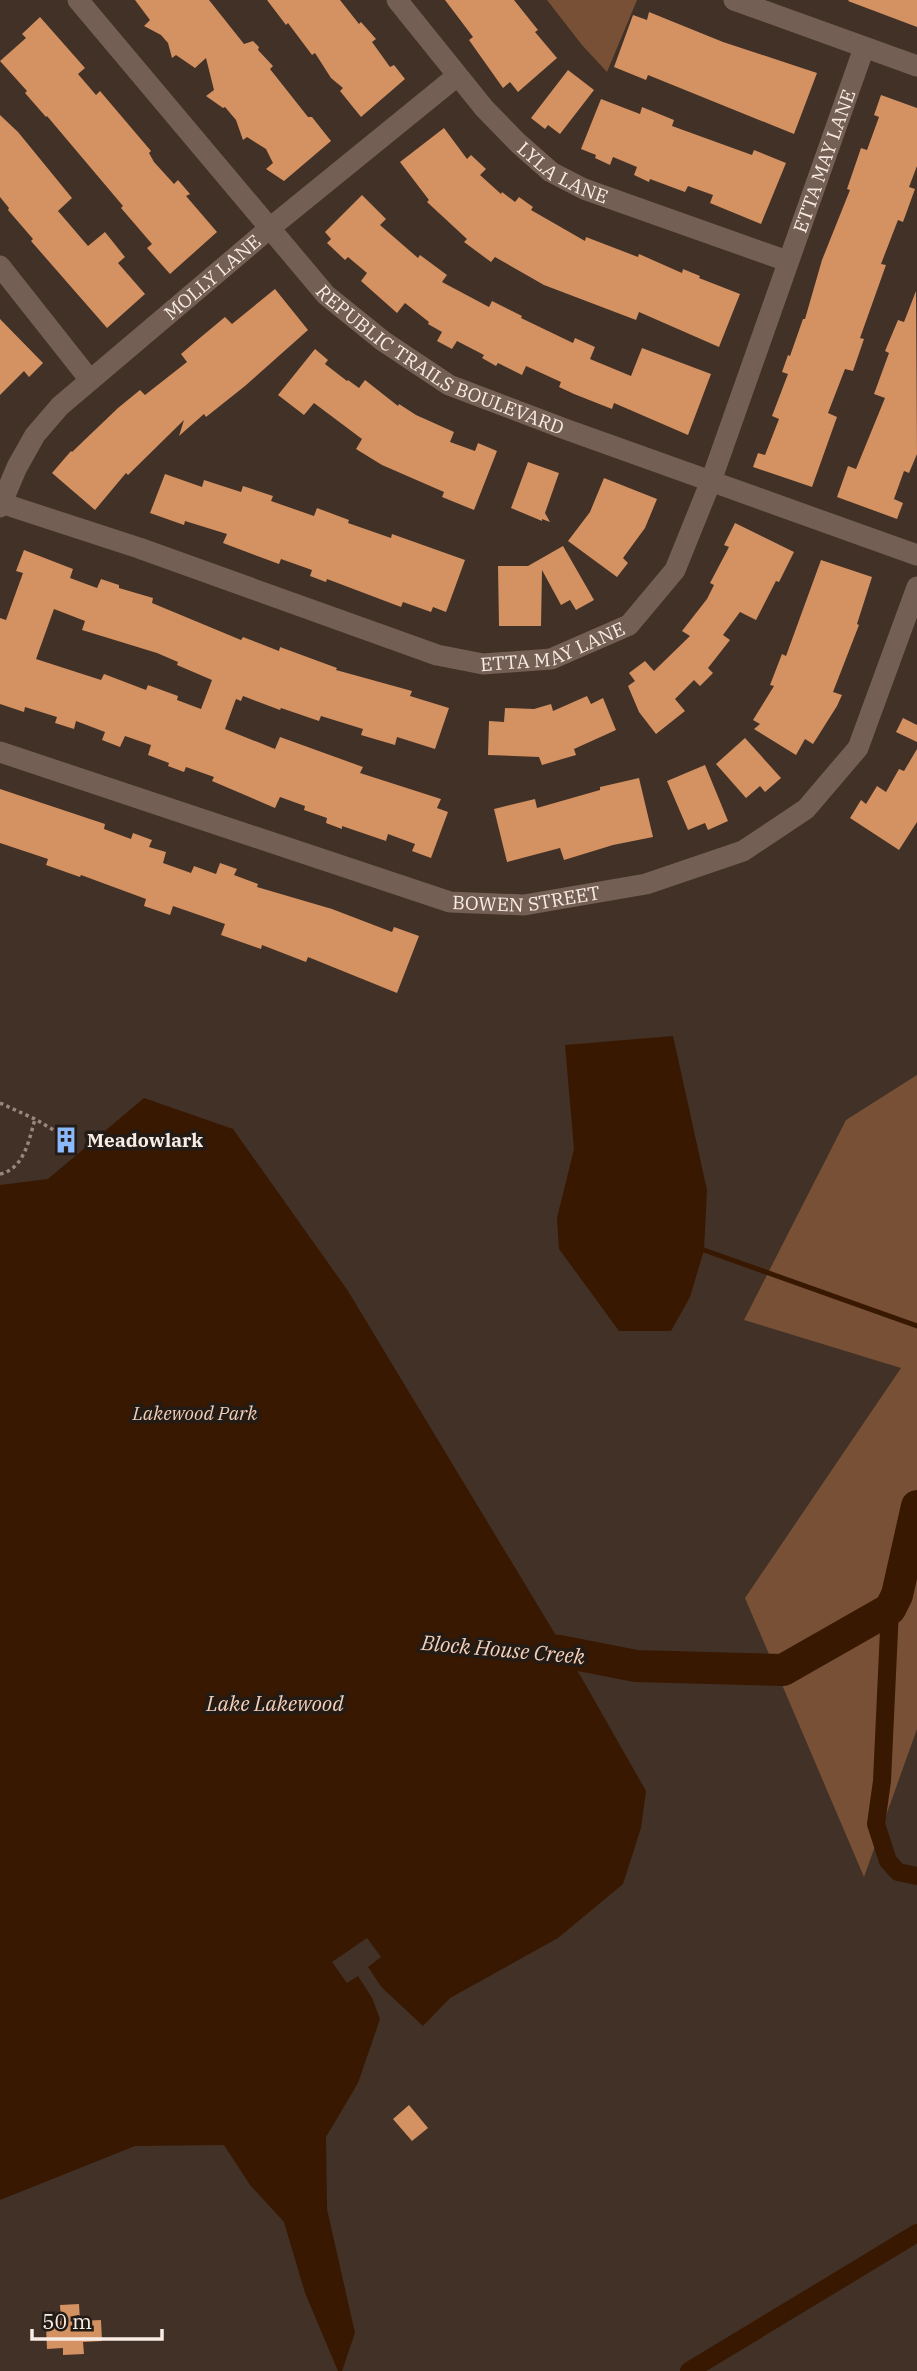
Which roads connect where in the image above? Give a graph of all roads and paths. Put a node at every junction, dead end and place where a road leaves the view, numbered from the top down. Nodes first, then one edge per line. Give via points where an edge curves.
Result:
1 (78, 0) edge
2 (397, 0) edge
3 (734, 0) edge
4 (864, 48) junction
5 (917, 66) edge
6 (457, 76) junction
7 (270, 228) junction
8 (787, 261) junction
9 (0, 266) edge
10 (90, 380) junction
11 (710, 481) junction
12 (1, 505) edge
13 (917, 555) edge
14 (917, 587) edge
15 (0, 752) edge
16 (0, 1102) edge
17 (35, 1119) junction
18 (62, 1135) dead end
19 (0, 1174) edge

1 - 7 street, REPUBLIC TRAILS BOULEVARD
2 - 6 street, LYLA LANE
3 - 4 street
4 - 5 street
4 - 8 street, ETTA MAY LANE
6 - 7 street, MOLLY LANE
6 - 8 street, LYLA LANE via 551,172 584,189
7 - 10 street, MOLLY LANE
7 - 11 street, REPUBLIC TRAILS BOULEVARD via 326,295 383,341 449,384
8 - 11 street, ETTA MAY LANE
9 - 10 street
10 - 12 street, MOLLY LANE via 60,405 35,435
11 - 12 street, ETTA MAY LANE via 675,570 629,625 551,659 482,664 437,655 139,548
11 - 13 street, REPUBLIC TRAILS BOULEVARD
14 - 15 street, BOWEN STREET via 858,748 806,809 743,851 646,884 524,905 450,902
16 - 17 path
17 - 18 path
17 - 19 path via 22,1158 9,1172

